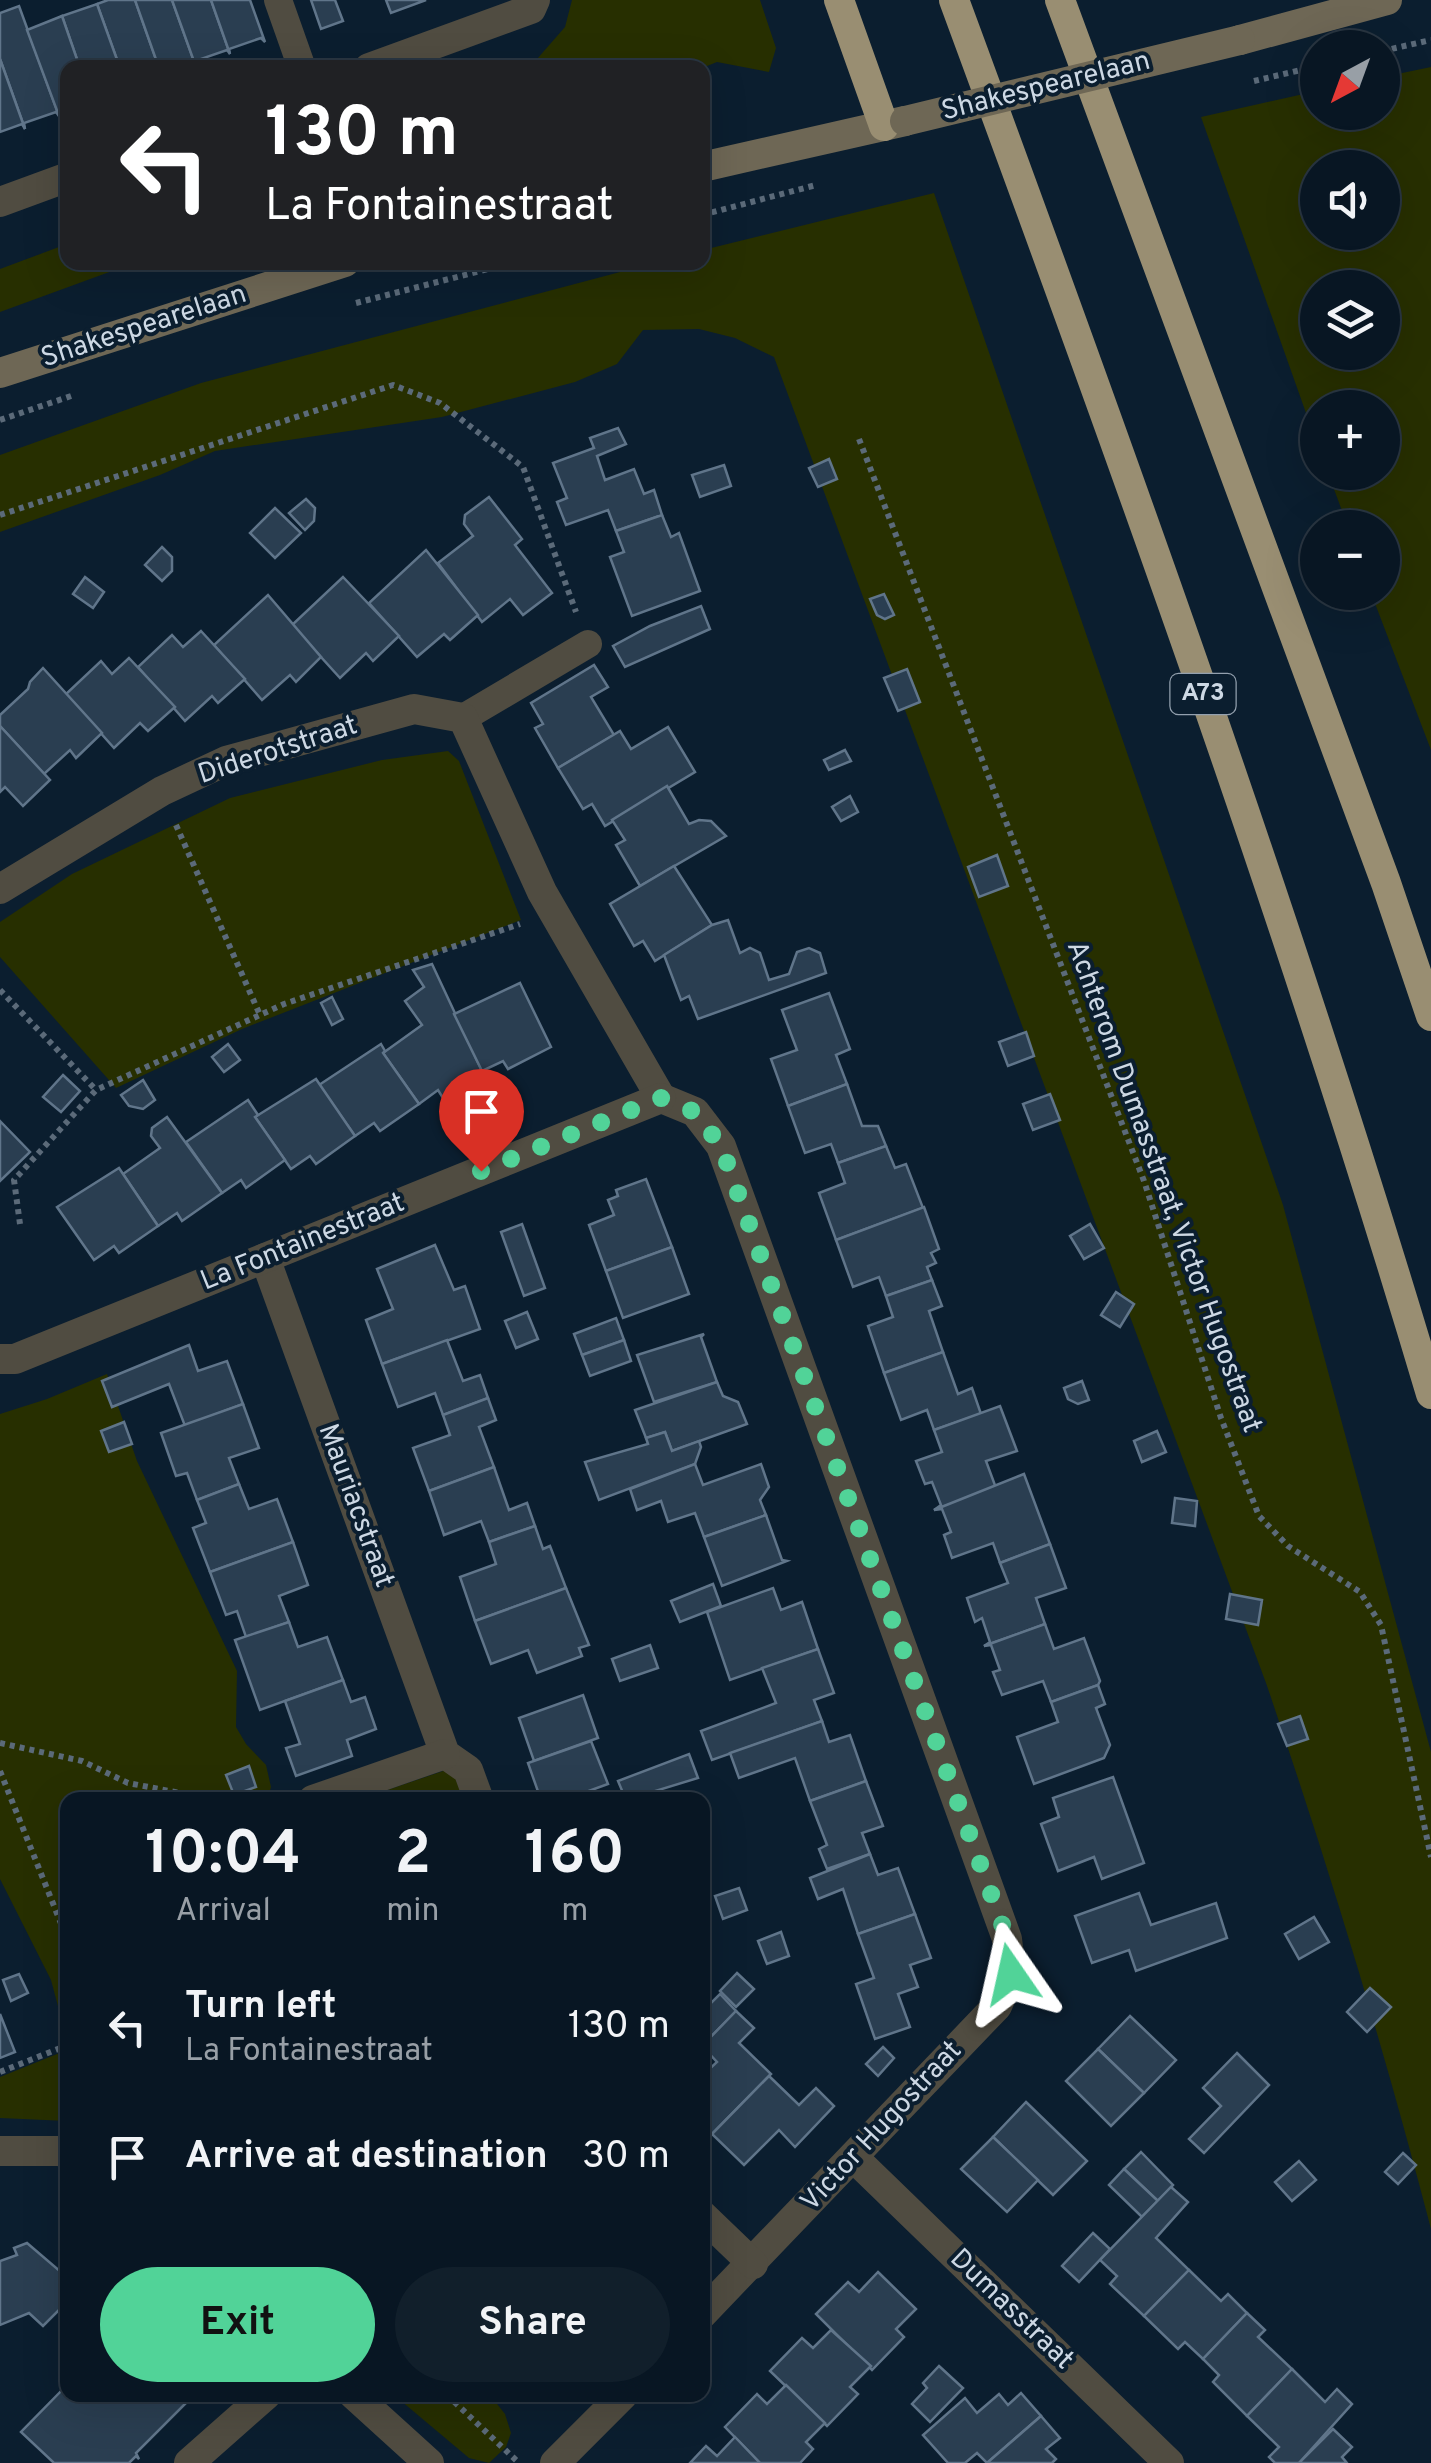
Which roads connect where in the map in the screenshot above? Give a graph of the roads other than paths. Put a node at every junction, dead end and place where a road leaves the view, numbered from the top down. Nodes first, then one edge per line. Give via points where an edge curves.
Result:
1 (278, 0) edge
2 (535, 0) edge
3 (839, 0) edge
4 (954, 0) edge
5 (1060, 0) edge
6 (1387, 0) edge
7 (299, 60) edge
8 (391, 60) edge
9 (895, 124) junction
10 (710, 164) edge
11 (60, 181) edge
12 (0, 202) edge
13 (320, 270) edge
14 (0, 373) edge
15 (588, 644) road end
16 (463, 718) junction
17 (1386, 883) junction
18 (0, 889) edge
19 (1431, 968) edge
20 (1431, 1016) edge
21 (661, 1098) junction
22 (265, 1258) junction
23 (0, 1359) edge
24 (1431, 1394) edge
25 (445, 1754) junction
26 (336, 1792) edge
27 (475, 1792) edge
28 (0, 2151) edge
29 (60, 2151) edge
30 (853, 2157) junction
31 (710, 2223) edge
32 (753, 2264) junction
33 (710, 2306) edge
34 (258, 2402) edge
35 (362, 2402) edge
36 (616, 2402) edge
37 (189, 2463) edge
38 (429, 2463) edge
39 (556, 2463) edge
40 (1169, 2463) edge

1 - 7 lane
2 - 8 street via 531,9
3 - 9 highway
4 - 24 highway, A73 via 1132,484 1366,1176
5 - 17 highway
6 - 9 street, Shakespearelaan, bridge
9 - 10 street, Shakespearelaan
11 - 12 street
13 - 14 street, Shakespearelaan
15 - 16 lane
16 - 18 street, Diderotstraat via 414,709 226,761 162,791
16 - 21 street via 554,913
17 - 19 highway
17 - 20 highway
21 - 22 street, La Fontainestraat
21 - 30 street, Victor Hugostraat via 695,1112 721,1146 1007,1938 1011,1974 996,2006
22 - 23 street, La Fontainestraat via 15,1360
22 - 25 street, Mauriacstraat
25 - 26 street
25 - 27 street, Mauriacstraat via 468,1770
28 - 29 street
30 - 32 street, Victor Hugostraat
30 - 40 street, Dumasstraat
31 - 32 street
32 - 33 street, Victor Hugostraat
34 - 37 street
35 - 38 street
36 - 39 street

